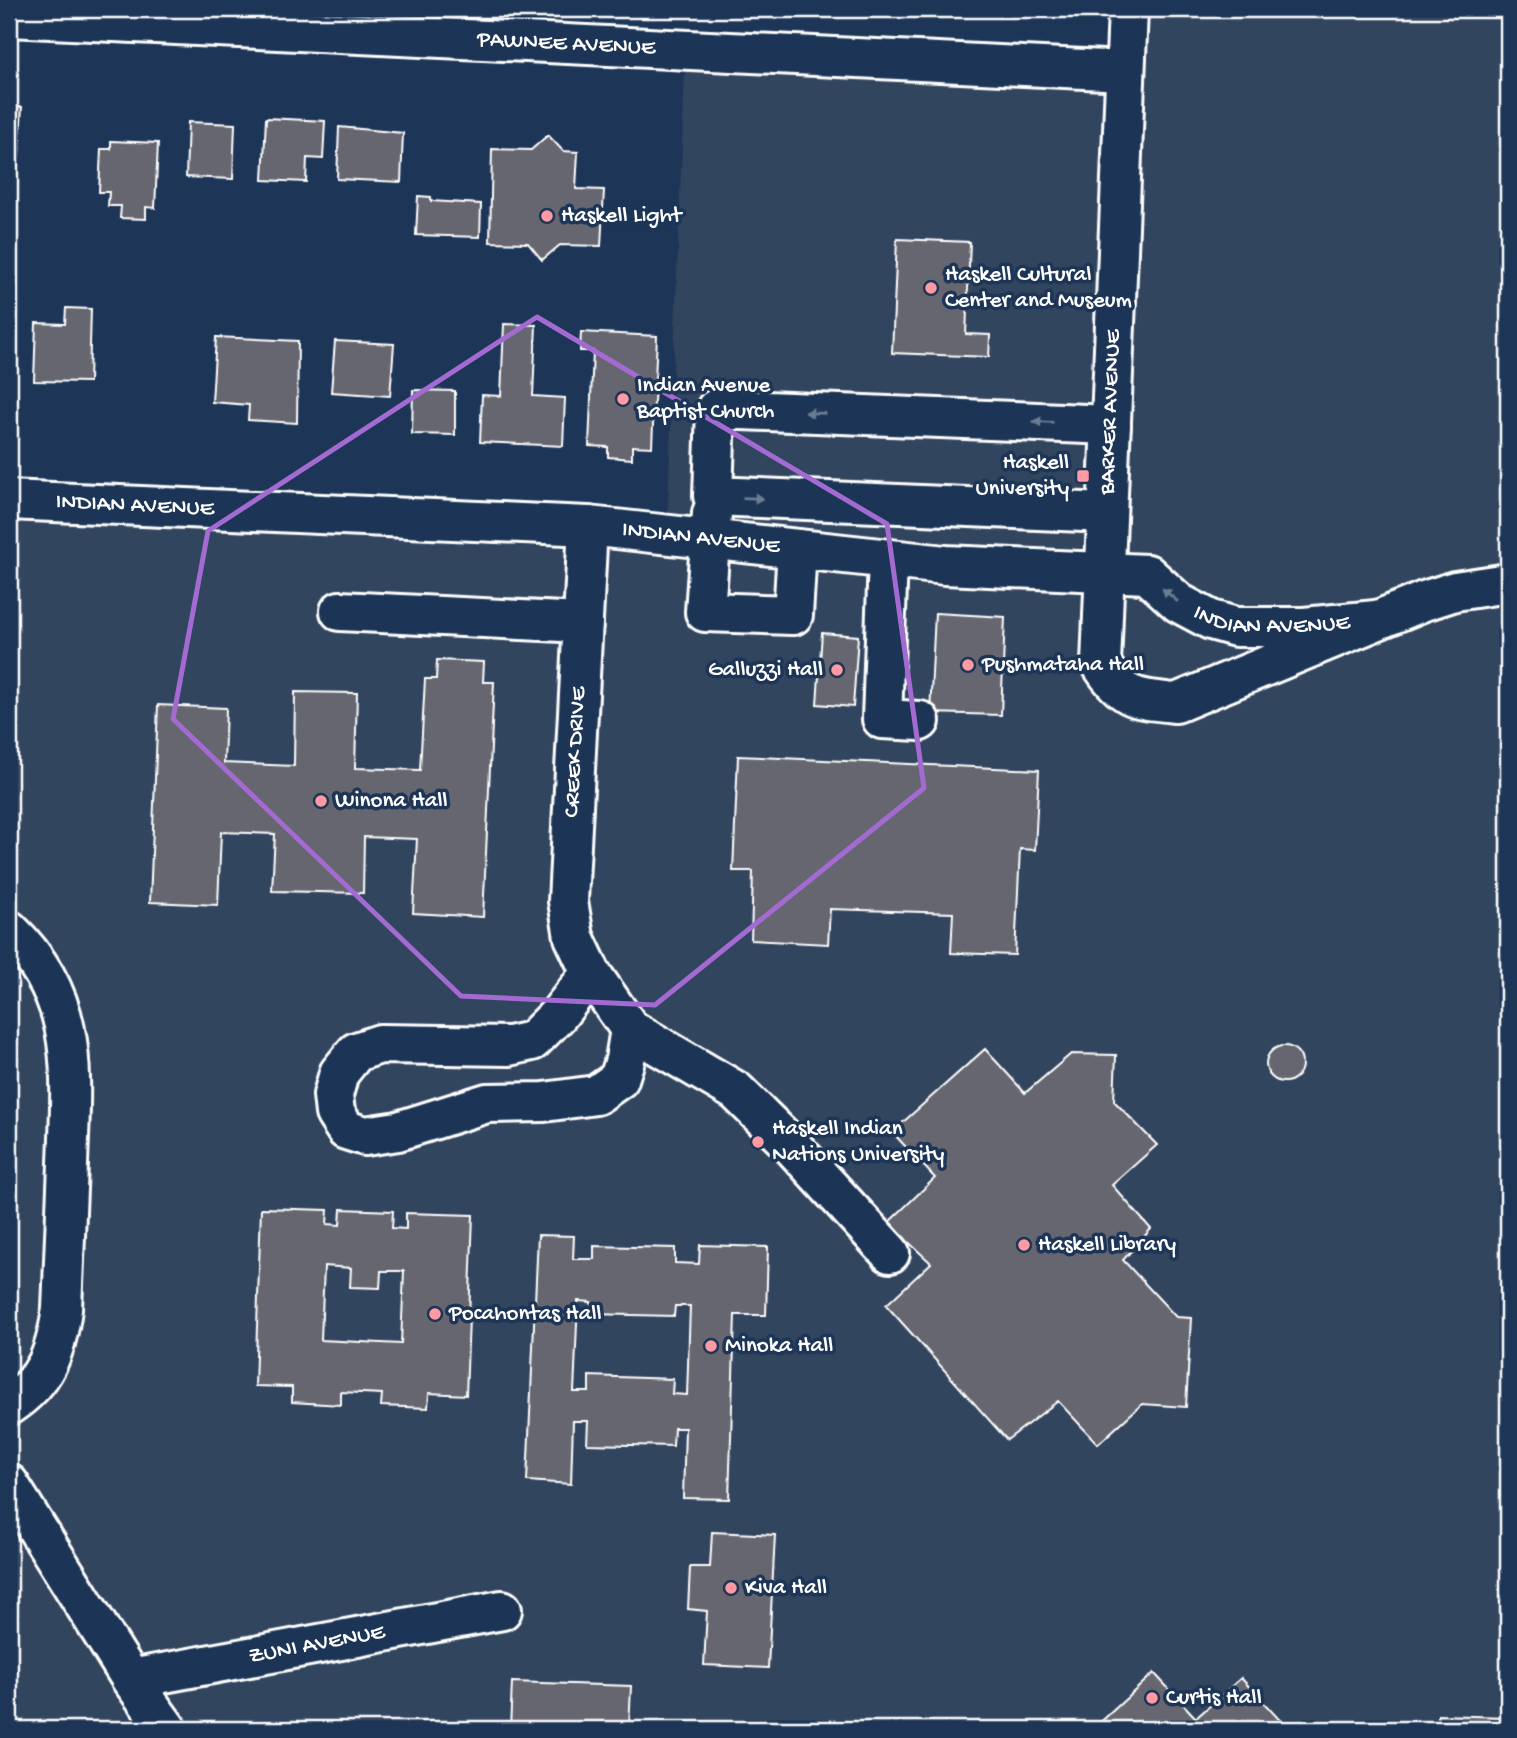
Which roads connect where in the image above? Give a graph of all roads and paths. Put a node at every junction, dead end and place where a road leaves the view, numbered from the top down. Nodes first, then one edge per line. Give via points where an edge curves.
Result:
1 (1128, 9) edge
2 (9, 17) edge
3 (1125, 71) junction
4 (1111, 425) junction
5 (713, 496) junction
6 (9, 500) edge
7 (1107, 513) junction
8 (588, 526) junction
9 (711, 540) junction
10 (797, 549) junction
11 (888, 559) junction
12 (1105, 572) junction
13 (1508, 583) edge
14 (340, 611) dead end
15 (1376, 620) junction
16 (583, 623) junction
17 (1115, 686) joint
18 (920, 721) dead end
19 (9, 930) edge
20 (591, 973) junction
21 (631, 1028) junction
22 (890, 1253) dead end
23 (9, 1405) edge
24 (9, 1484) edge
25 (502, 1610) dead end
26 (131, 1679) junction
27 (167, 1729) edge

1 - 3 street, BARKER AVENUE
2 - 3 street, PAWNEE AVENUE
3 - 4 street, BARKER AVENUE
4 -> 5 street via 716,409
4 - 7 street, BARKER AVENUE
5 -> 7 street
5 - 9 street
6 - 8 street, INDIAN AVENUE
7 - 12 street, BARKER AVENUE
8 - 9 street, INDIAN AVENUE
8 - 16 street, CREEK DRIVE
9 - 10 street, INDIAN AVENUE
9 - 10 street via 705,612 793,615
10 - 11 street, INDIAN AVENUE
11 - 12 street, INDIAN AVENUE
11 - 18 street via 882,719
15 -> 12 street, INDIAN AVENUE via 1304,628 1236,627 1179,603 1146,574
12 - 17 street, BARKER AVENUE via 1101,664
13 - 15 street, INDIAN AVENUE via 1455,591
14 - 16 street
15 - 17 street, INDIAN AVENUE via 1176,704 1138,699
16 - 20 street, CREEK DRIVE via 568,901 574,937
19 - 23 street via 42,969 57,1002 68,1041 71,1084 57,1342 44,1373
20 - 21 street, CREEK DRIVE
20 - 21 street via 532,1041 509,1046 380,1044 356,1052 339,1073 332,1095 335,1112 346,1130 365,1136 398,1131 487,1103 596,1095 619,1079
21 - 22 street via 736,1091
24 - 26 street
25 - 26 street, ZUNI AVENUE
26 - 27 street

